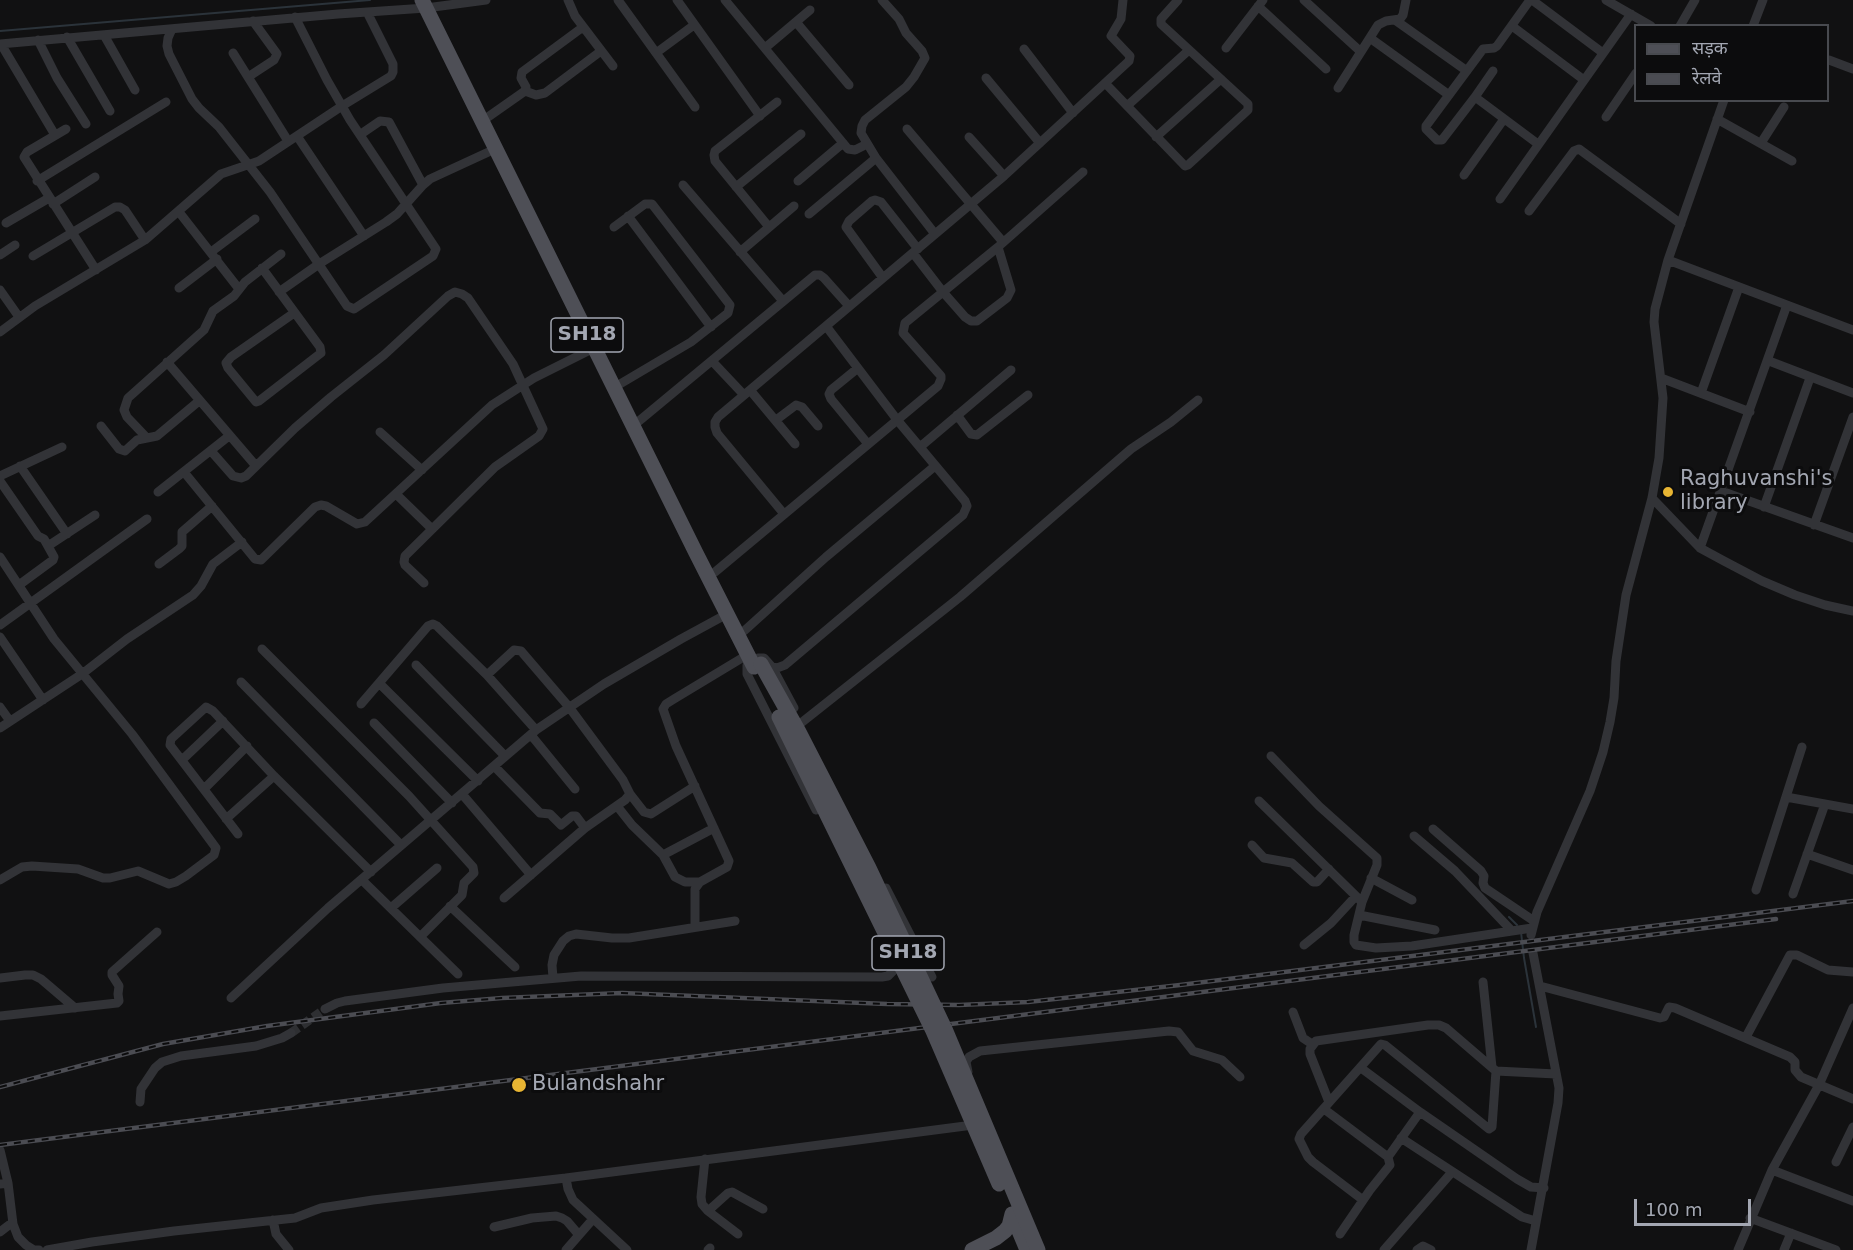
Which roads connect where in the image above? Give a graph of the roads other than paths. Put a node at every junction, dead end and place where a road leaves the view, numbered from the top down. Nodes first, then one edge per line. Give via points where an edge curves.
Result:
1 (486, 0) edge
2 (568, 0) edge
3 (618, 0) edge
4 (678, 0) edge
5 (725, 0) edge
6 (882, 0) edge
7 (1123, 0) edge
8 (1178, 0) edge
9 (1304, 0) edge
10 (1406, 0) edge
11 (1531, 0) edge
12 (1606, 0) edge
13 (1695, 0) edge
14 (1763, 0) edge
15 (427, 3) edge
16 (1260, 3) edge
17 (810, 10) dead end
18 (367, 12) junction
19 (1631, 14) junction
20 (295, 17) junction
21 (1395, 20) junction
22 (253, 21) junction
23 (796, 22) junction
24 (1648, 24) edge
25 (1681, 24) edge
26 (1754, 24) edge
27 (694, 25) junction
28 (1512, 26) junction
29 (583, 27) junction
30 (172, 29) junction
31 (104, 35) junction
32 (67, 38) junction
33 (1370, 38) junction
34 (38, 40) junction
35 (0, 44) edge
36 (765, 48) junction
37 (1226, 48) dead end
38 (1024, 49) dead end
39 (1189, 50) junction
40 (601, 51) junction
41 (1361, 52) junction
42 (233, 53) dead end
43 (656, 53) junction
44 (1603, 53) junction
45 (1829, 60) dead end
46 (613, 66) dead end
47 (1326, 69) dead end
48 (1853, 69) edge
49 (1467, 71) junction
50 (1493, 71) dead end
51 (1634, 75) edge
52 (248, 77) junction
53 (986, 78) dead end
54 (1221, 79) junction
55 (1584, 80) junction
56 (1105, 83) junction
57 (849, 85) dead end
58 (1338, 88) dead end
59 (135, 90) dead end
60 (525, 91) junction
61 (1449, 95) junction
62 (1475, 97) junction
63 (166, 102) dead end
64 (777, 102) dead end
65 (1723, 102) edge
66 (342, 106) junction
67 (1127, 106) junction
68 (695, 107) dead end
69 (1784, 107) dead end
70 (110, 111) dead end
71 (1073, 113) junction
72 (760, 116) junction
73 (488, 117) junction
74 (1606, 117) dead end
75 (1504, 119) junction
76 (1717, 119) junction
77 (86, 124) dead end
78 (66, 129) dead end
79 (907, 129) dead end
80 (361, 134) junction
81 (801, 134) dead end
82 (55, 135) junction
83 (969, 137) dead end
84 (1156, 137) junction
85 (292, 138) junction
86 (843, 143) junction
87 (1040, 143) junction
88 (1761, 143) junction
89 (867, 144) junction
90 (1538, 144) junction
91 (495, 149) junction
92 (876, 158) junction
93 (1792, 161) dead end
94 (248, 165) junction
95 (1083, 172) dead end
96 (1464, 175) dead end
97 (1004, 176) junction
98 (95, 177) dead end
99 (38, 180) junction
100 (798, 181) dead end
101 (423, 185) junction
102 (683, 185) dead end
103 (736, 187) junction
104 (1500, 199) dead end
105 (51, 201) junction
106 (406, 204) junction
107 (971, 204) junction
108 (794, 206) dead end
109 (1529, 211) dead end
110 (179, 212) junction
111 (809, 214) dead end
112 (628, 216) junction
113 (255, 219) dead end
114 (6, 222) dead end
115 (1681, 224) junction
116 (614, 227) dead end
117 (768, 227) junction
118 (72, 233) junction
119 (935, 234) junction
120 (364, 236) junction
121 (145, 240) junction
122 (15, 244) dead end
123 (1001, 244) junction
124 (916, 251) junction
125 (740, 252) junction
126 (281, 254) dead end
127 (0, 255) edge
128 (33, 256) dead end
129 (214, 256) junction
130 (1668, 260) junction
131 (319, 264) junction
132 (262, 268) junction
133 (96, 270) junction
134 (883, 278) junction
135 (1739, 287) junction
136 (179, 288) dead end
137 (239, 289) junction
138 (0, 290) edge
139 (279, 292) junction
140 (943, 292) junction
141 (783, 301) junction
142 (1787, 305) junction
143 (849, 306) junction
144 (294, 314) junction
145 (19, 317) junction
146 (826, 326) junction
147 (711, 327) junction
148 (1853, 330) edge
149 (0, 332) edge
150 (594, 348) junction
151 (712, 361) junction
152 (1769, 361) junction
153 (167, 362) junction
154 (858, 368) junction
155 (1011, 370) dead end
156 (1661, 378) junction
157 (1810, 378) junction
158 (523, 384) junction
159 (620, 384) junction
160 (747, 392) junction
161 (1701, 393) junction
162 (1853, 393) edge
163 (1028, 395) dead end
164 (1198, 400) dead end
165 (200, 401) junction
166 (1750, 412) junction
167 (957, 415) junction
168 (1853, 417) edge
169 (776, 420) junction
170 (639, 421) junction
171 (898, 421) junction
172 (101, 426) dead end
173 (818, 426) dead end
174 (380, 432) dead end
175 (229, 436) junction
176 (147, 438) junction
177 (795, 444) dead end
178 (868, 444) junction
179 (1848, 445) edge
180 (62, 447) dead end
181 (920, 447) junction
182 (211, 452) junction
183 (20, 466) junction
184 (256, 466) junction
185 (935, 466) junction
186 (422, 470) junction
187 (184, 472) junction
188 (0, 478) edge
189 (1721, 491) junction
190 (158, 492) dead end
191 (396, 494) junction
192 (1652, 498) junction
193 (212, 506) junction
194 (1764, 507) junction
195 (784, 514) junction
196 (95, 515) dead end
197 (147, 519) dead end
198 (1814, 525) junction
199 (432, 530) junction
200 (67, 534) junction
201 (1853, 538) edge
202 (242, 542) junction
203 (48, 546) junction
204 (1701, 548) junction
205 (0, 556) edge
206 (159, 564) dead end
207 (715, 572) junction
208 (424, 583) dead end
209 (19, 585) junction
210 (31, 604) junction
211 (1853, 610) edge
212 (727, 614) junction
213 (0, 625) edge
214 (744, 631) junction
215 (0, 637) edge
216 (262, 649) dead end
217 (757, 662) junction
218 (416, 665) dead end
219 (82, 674) junction
220 (487, 675) junction
221 (241, 682) dead end
222 (379, 683) junction
223 (43, 700) junction
224 (361, 704) dead end
225 (0, 707) edge
226 (569, 707) junction
227 (10, 721) junction
228 (223, 721) junction
229 (374, 723) dead end
230 (801, 723) junction
231 (0, 728) edge
232 (533, 732) junction
233 (248, 746) junction
234 (1802, 747) dead end
235 (505, 756) junction
236 (1271, 756) dead end
237 (182, 760) junction
238 (494, 766) junction
239 (274, 776) junction
240 (478, 781) junction
241 (695, 786) junction
242 (204, 789) junction
243 (575, 789) dead end
244 (462, 794) junction
245 (630, 794) junction
246 (1786, 797) junction
247 (1259, 801) dead end
248 (452, 803) junction
249 (1825, 804) junction
250 (617, 806) junction
251 (1853, 809) edge
252 (226, 819) junction
253 (431, 821) junction
254 (585, 828) junction
255 (714, 828) junction
256 (1433, 829) dead end
257 (238, 834) dead end
258 (1414, 836) dead end
259 (401, 845) junction
260 (1252, 845) dead end
261 (1807, 854) junction
262 (663, 855) junction
263 (437, 868) dead end
264 (1329, 869) junction
265 (1853, 870) edge
266 (371, 872) junction
267 (531, 875) junction
268 (1371, 878) junction
269 (0, 880) edge
270 (362, 880) junction
271 (700, 882) junction
272 (1756, 890) dead end
273 (1793, 894) dead end
274 (504, 898) dead end
275 (1359, 899) junction
276 (1412, 900) dead end
277 (450, 906) junction
278 (391, 908) junction
279 (1359, 915) junction
280 (735, 921) dead end
281 (695, 926) junction
282 (1435, 930) dead end
283 (1512, 931) junction
284 (157, 932) dead end
285 (420, 937) junction
286 (1532, 938) junction
287 (1304, 945) dead end
288 (515, 967) dead end
289 (1853, 972) edge
290 (459, 974) dead end
291 (932, 977) dead end
292 (0, 978) edge
293 (553, 978) junction
294 (1483, 982) dead end
295 (1540, 986) junction
296 (231, 998) dead end
297 (75, 1008) junction
298 (1853, 1008) edge
299 (325, 1009) tunnel mouth
300 (1293, 1012) dead end
301 (0, 1016) edge
302 (291, 1032) tunnel mouth
303 (1746, 1037) junction
304 (1312, 1044) junction
305 (1361, 1068) junction
306 (1494, 1069) junction
307 (1556, 1074) junction
308 (1240, 1077) dead end
309 (1819, 1085) junction
310 (1853, 1100) edge
311 (140, 1102) dead end
312 (1327, 1106) junction
313 (1420, 1112) junction
314 (973, 1125) junction
315 (1853, 1127) edge
316 (1401, 1138) junction
317 (0, 1150) edge
318 (1388, 1157) junction
319 (705, 1159) junction
320 (1836, 1162) dead end
321 (1772, 1170) junction
322 (1452, 1172) junction
323 (566, 1178) junction
324 (4, 1183) edge
325 (1544, 1188) junction
326 (1363, 1200) junction
327 (1853, 1201) edge
328 (763, 1209) dead end
329 (708, 1211) junction
330 (1012, 1214) junction
331 (1750, 1218) junction
332 (1528, 1219) junction
333 (273, 1220) junction
334 (593, 1220) junction
335 (13, 1224) junction
336 (494, 1227) dead end
337 (0, 1232) edge
338 (738, 1233) dead end
339 (1791, 1233) junction
340 (1340, 1234) dead end
341 (579, 1235) junction
342 (93, 1246) edge
343 (33, 1250) edge
344 (39, 1250) edge
345 (47, 1250) edge
346 (289, 1250) edge
347 (566, 1250) edge
348 (627, 1250) edge
349 (972, 1250) edge
350 (1027, 1250) edge
351 (1038, 1250) edge
352 (1046, 1250) edge
353 (1384, 1250) edge
354 (1418, 1250) edge
355 (1431, 1250) edge
356 (1532, 1250) edge
357 (1738, 1250) edge
358 (1784, 1250) edge
359 (1836, 1250) edge

1 - 15 street
2 - 29 street
3 - 43 street
4 - 27 street
5 - 36 street
6 - 89 street via 925,58 906,87 865,120 861,133
7 - 56 street via 1121,19 1111,36 1130,58
8 - 39 street via 1160,22
9 - 41 street
10 - 21 street via 1403,15
11 - 28 street
11 - 44 street
12 - 19 street
13 - 25 street
14 - 26 street
15 - 18 street
15 - 73 main road, SH18
15 - 91 main road, SH18
16 - 37 street
16 - 47 street
17 - 23 street
18 - 20 street
18 - 66 street via 393,64 393,72
19 - 24 street
19 - 44 street
20 - 22 street
20 - 66 street
21 - 33 street via 1382,22
21 - 49 street
22 - 30 street
22 - 52 street via 277,54
23 - 36 street
23 - 57 street
27 - 43 street
27 - 72 street
28 - 49 street via 1497,46 1484,49
28 - 55 street
29 - 40 street
29 - 60 street via 522,72
30 - 31 street
30 - 94 street via 169,54 192,99
31 - 32 street
31 - 59 street
32 - 34 street
32 - 70 street
33 - 41 street
33 - 61 street
34 - 35 street
34 - 77 street
35 - 82 street
36 - 86 street
38 - 71 street
39 - 54 street
39 - 67 street
40 - 46 street
40 - 60 street via 545,93
41 - 58 street
42 - 52 street
43 - 68 street
44 - 55 street
45 - 48 street
49 - 61 street
50 - 62 street
51 - 74 street
52 - 85 street
53 - 87 street
54 - 84 street
54 - 84 street via 1249,108 1188,165 1183,165
55 - 90 street
56 - 67 street
56 - 71 street
60 - 73 street
61 - 62 street via 1426,127 1437,140 1442,140
62 - 75 street
63 - 99 street
64 - 72 street
65 - 76 street
66 - 80 street
66 - 85 street
67 - 84 street
69 - 88 street
71 - 87 street
72 - 103 street via 714,154 715,161
73 - 159 main road, SH18
75 - 90 street
75 - 96 street
76 - 88 street
76 - 115 street
78 - 82 street
79 - 107 street
80 - 101 street via 380,121 389,122
80 - 106 street
81 - 103 street
82 - 99 street via 24,157
83 - 97 street
85 - 94 street
85 - 120 street
86 - 89 street via 851,151
86 - 100 street
87 - 97 street
88 - 93 street
89 - 92 street
90 - 104 street
91 - 101 street
91 - 150 main road, SH18
92 - 111 street
92 - 119 street
94 - 110 street via 221,174
94 - 131 street
95 - 123 street
97 - 107 street
98 - 105 street
99 - 105 street
101 - 106 street
102 - 125 street
103 - 117 street
105 - 114 street
105 - 118 street
106 - 120 street
106 - 131 street via 436,253 368,301 354,309 347,306
107 - 119 street
107 - 123 street
108 - 117 street
109 - 115 street via 1579,149
110 - 121 street
110 - 129 street
112 - 116 street
112 - 147 street
112 - 147 street via 645,204 652,204 729,302 728,313
113 - 129 street
115 - 130 street
117 - 125 street
118 - 121 street via 110,209 120,207
118 - 128 street
118 - 133 street
119 - 124 street
120 - 131 street
121 - 133 street
122 - 127 street
123 - 140 street
123 - 140 street via 1011,290 983,318 971,321
124 - 134 street
124 - 134 street via 881,202 872,201 846,227
124 - 140 street
125 - 141 street
126 - 132 street
129 - 136 street
129 - 137 street
130 - 135 street
130 - 156 street via 1654,309
131 - 139 street
132 - 137 street
132 - 139 street
133 - 145 street
134 - 143 street
135 - 142 street
135 - 161 street
137 - 153 street via 213,311 204,330
138 - 145 street
139 - 144 street
140 - 171 street via 903,328 903,333 941,376 941,383
141 - 143 street via 811,277 820,275
141 - 151 street
142 - 148 street
142 - 152 street
143 - 146 street
144 - 144 street via 226,363 256,402 321,353
145 - 149 street
146 - 154 street
146 - 160 street
147 - 159 street
150 - 158 street
150 - 212 main road, SH18
151 - 160 street
151 - 170 street
152 - 157 street
152 - 166 street
153 - 165 street
153 - 176 street via 125,404 127,417
154 - 171 street
154 - 178 street via 830,394
155 - 167 street
156 - 161 street
156 - 192 street via 1663,425
157 - 162 street
157 - 194 street
158 - 184 street via 468,298 455,292
158 - 186 street via 492,405
158 - 199 street via 543,425 542,433 495,467
159 - 170 main road, SH18
160 - 169 street
160 - 195 street via 718,417 715,428
161 - 166 street
163 - 167 street via 977,435 971,434
164 - 230 street via 1131,449 960,597
165 - 175 street
165 - 176 street via 157,436
166 - 189 street
167 - 181 street
168 - 179 street
169 - 173 street via 796,405
169 - 177 street
170 - 207 main road, SH18
171 - 178 street
171 - 181 street
172 - 176 street via 122,451
174 - 186 street
175 - 182 street
175 - 184 street
178 - 195 street
179 - 198 street
180 - 183 street
181 - 185 street
182 - 184 street via 237,478 246,476
182 - 187 street
183 - 188 street
183 - 200 street
185 - 214 street
185 - 217 street via 965,501 963,515 781,667
186 - 191 street
187 - 190 street
187 - 193 street
188 - 203 street
189 - 194 street
189 - 204 street
191 - 199 street
191 - 202 street via 361,524 326,506 315,507 261,560 255,559
192 - 204 street
192 - 286 street via 1624,606 1614,699 1603,752
193 - 202 street
193 - 206 street via 182,532 182,546
194 - 198 street
195 - 207 street
196 - 200 street
197 - 210 street
198 - 201 street
199 - 208 street via 404,559 405,565
200 - 203 street
202 - 219 street via 213,564 193,595
203 - 209 street via 53,560
204 - 211 street via 1795,595
205 - 209 street
207 - 214 main road, SH18
209 - 210 street
210 - 213 street
210 - 219 street
212 - 217 main road, SH18
212 - 226 street
214 - 217 main road, SH18
215 - 223 street
216 - 253 street
217 - 230 street
217 - 241 street via 674,699 663,709
217 - 293 street via 747,665 747,675 878,928 892,971 882,977
217 - 314 main road, SH18, bridge via 933,1031
217 - 351 main road, SH18, bridge via 799,732 869,868 945,1029
218 - 235 street
219 - 223 street
219 - 269 street via 156,765 216,851 186,876 168,884 138,871 103,878 78,869 32,866 22,867
220 - 222 street via 433,624
220 - 226 street via 518,649
220 - 232 street
221 - 259 street
222 - 224 street
222 - 240 street
223 - 227 street
225 - 227 street
226 - 232 street
226 - 245 street
227 - 231 street
228 - 233 street
228 - 237 street
228 - 237 street via 210,708 203,708 170,741
229 - 248 street
230 - 291 street
232 - 235 street
232 - 243 street
233 - 239 street
233 - 242 street
234 - 246 street
235 - 238 street
236 - 268 street via 1377,858
237 - 242 street
238 - 240 street
238 - 254 street via 541,814 550,814 561,825 576,816
239 - 252 street
239 - 266 street
240 - 244 street
241 - 245 street via 651,814 644,812
241 - 255 street
242 - 252 street
244 - 248 street
244 - 267 street
245 - 250 street
246 - 249 street
246 - 272 street
247 - 264 street
248 - 253 street
249 - 251 street
249 - 261 street
250 - 254 street
250 - 262 street
252 - 257 street
253 - 259 street
253 - 277 street via 474,870 464,883 462,895
254 - 267 street
255 - 262 street
255 - 271 street via 729,864
256 - 286 street via 1481,870 1485,888
258 - 283 street via 1455,871
259 - 266 street
260 - 264 street via 1264,858 1292,863 1313,882
261 - 265 street
261 - 273 street
262 - 271 street via 680,881
263 - 278 street
264 - 275 street
266 - 270 street
267 - 274 street
268 - 275 street
268 - 276 street
270 - 278 street
270 - 296 street
271 - 281 street via 695,889
275 - 279 street
275 - 287 street
277 - 285 street
277 - 288 street
278 - 285 street
279 - 282 street
279 - 283 street via 1354,942 1376,948
280 - 281 street
281 - 293 street via 629,938 569,936 554,955
283 - 286 street
284 - 297 street via 112,972 119,986 118,1002
285 - 290 street
286 - 295 street
289 - 303 street via 1828,970 1790,955
292 - 297 street via 33,975
293 - 299 street via 356,999
294 - 306 street
295 - 303 street via 1660,1018 1672,1007
295 - 307 street
297 - 301 street
298 - 309 street
300 - 304 street via 1303,1038
302 - 311 street via 256,1046 162,1062 144,1083
303 - 309 street via 1790,1057 1797,1074
304 - 306 street via 1434,1024 1446,1028
304 - 312 street via 1310,1054
305 - 306 street via 1384,1044 1489,1129
305 - 312 street
305 - 313 street
306 - 307 street
307 - 325 street via 1558,1102
308 - 352 street via 1222,1060 1193,1051 1174,1031 980,1051 969,1057 967,1068
309 - 310 street
309 - 321 street
312 - 318 street
312 - 326 street via 1301,1134 1300,1141 1313,1162
313 - 316 street
313 - 325 street via 1523,1184
314 - 319 street
314 - 330 main road, SH18, bridge
315 - 320 street
316 - 318 street
316 - 322 street
317 - 324 street
318 - 326 street via 1390,1165
319 - 323 street
319 - 329 street via 701,1197
321 - 327 street
321 - 331 street
322 - 332 street
322 - 353 street
323 - 333 street via 373,1200
323 - 334 street via 573,1200
324 - 335 street
325 - 332 street
326 - 340 street
328 - 329 street via 732,1192
329 - 338 street
330 - 349 main road via 1005,1231
330 - 350 main road
331 - 339 street
331 - 357 street
332 - 356 street
333 - 342 street
333 - 346 street via 276,1234
334 - 341 street
334 - 348 street
335 - 337 street
335 - 343 street via 18,1237
336 - 341 street via 556,1216 567,1221
339 - 358 street
339 - 359 street
341 - 347 street
342 - 345 street
343 - 344 street
354 - 355 street via 1423,1246

